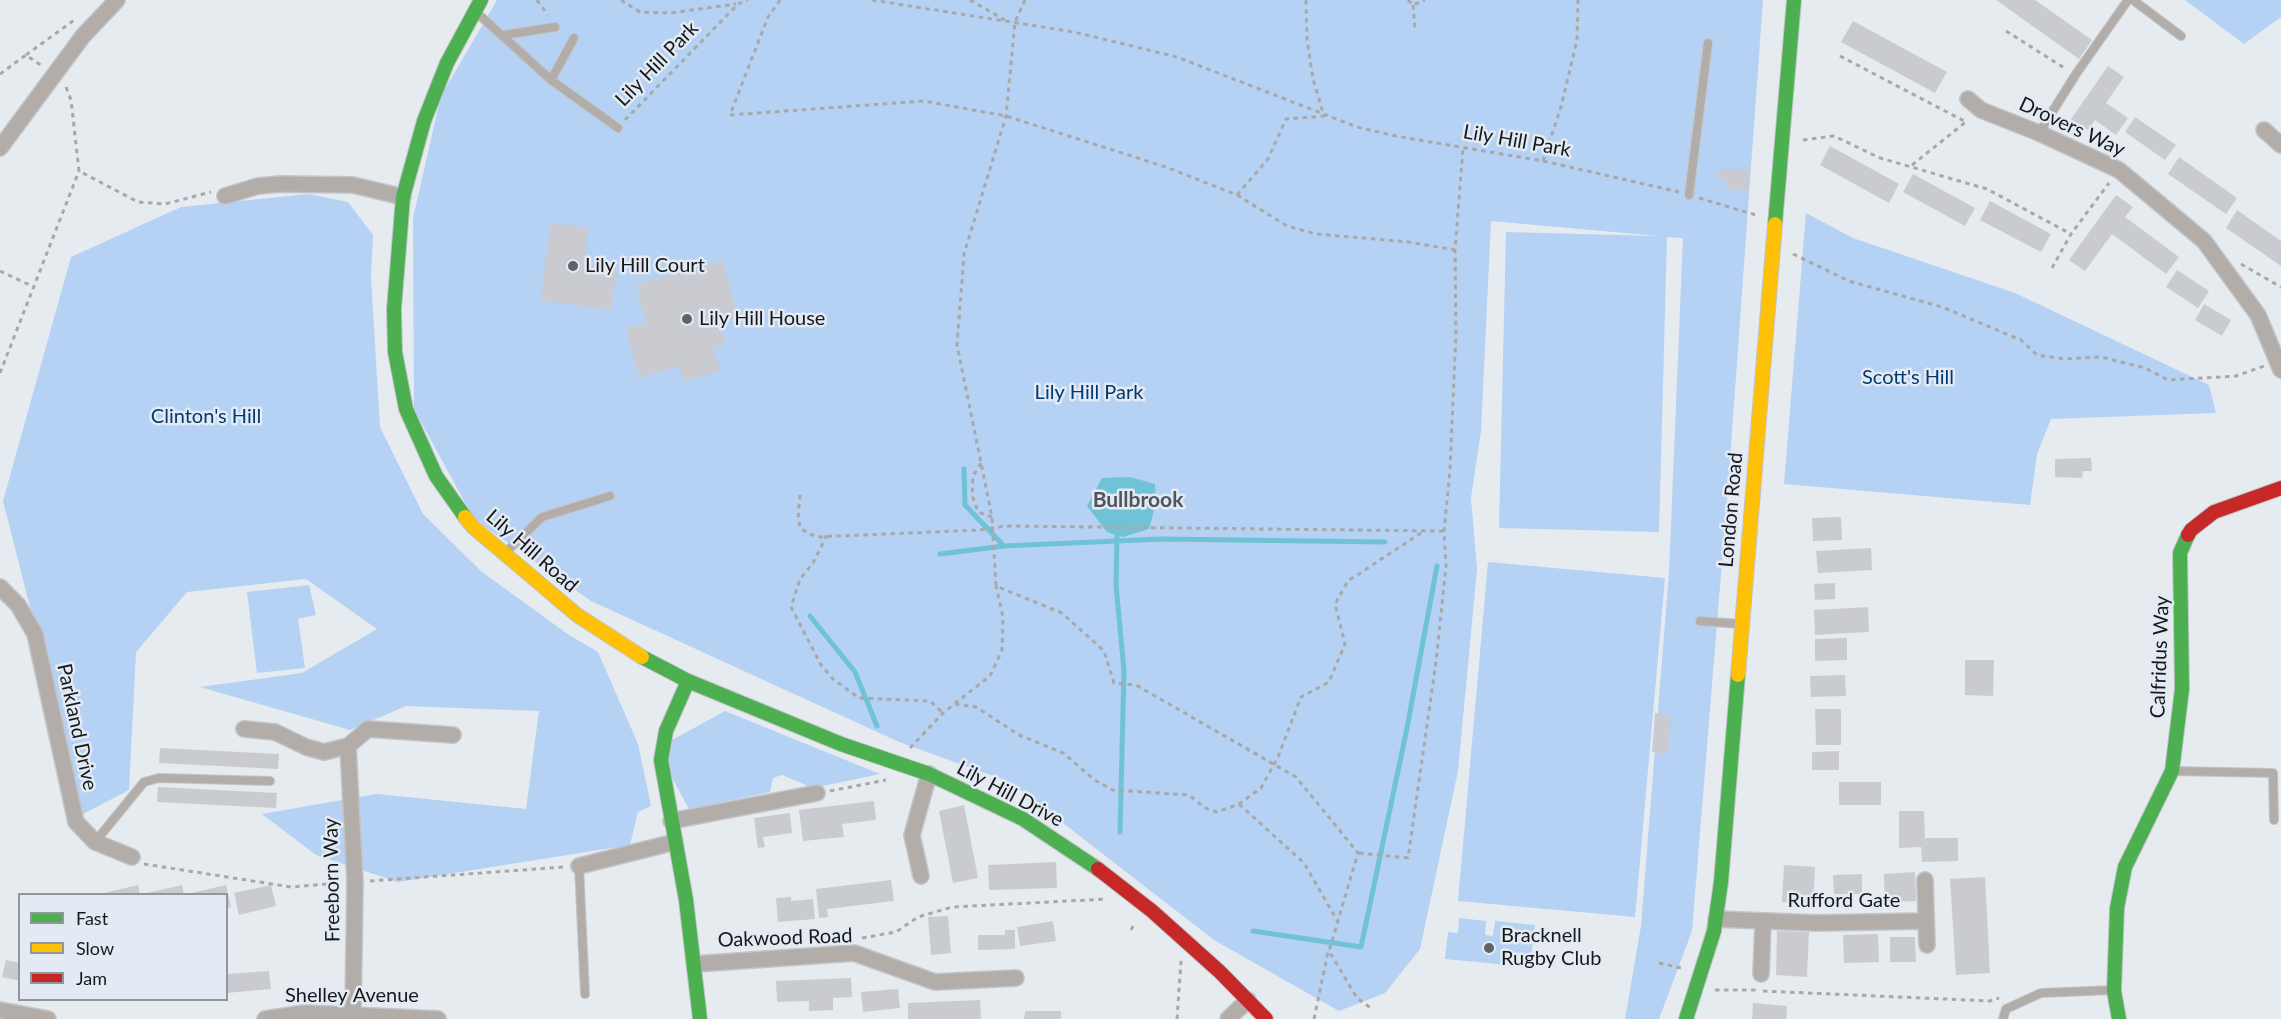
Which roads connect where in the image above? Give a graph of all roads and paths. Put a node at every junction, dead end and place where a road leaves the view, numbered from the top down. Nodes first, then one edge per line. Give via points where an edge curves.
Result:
1 (117, 0) edge
2 (537, 0) edge
3 (621, 0) edge
4 (748, 0) edge
5 (780, 0) edge
6 (872, 0) edge
7 (970, 0) edge
8 (1025, 0) edge
9 (1306, 0) edge
10 (1408, 0) edge
11 (1425, 0) edge
12 (1578, 0) edge
13 (1794, 0) edge
14 (2131, 0) edge
15 (738, 4) junction
16 (1413, 5) junction
17 (478, 6) edge
18 (1008, 21) junction
19 (1015, 22) junction
20 (91, 27) junction
21 (555, 27) joint
22 (1415, 29) dead end
23 (2006, 31) dead end
24 (504, 35) junction
25 (2181, 36) dead end
26 (574, 38) dead end
27 (1708, 43) dead end
28 (26, 55) junction
29 (1840, 56) dead end
30 (44, 68) dead end
31 (0, 74) edge
32 (2076, 74) junction
33 (551, 80) junction
34 (66, 85) dead end
35 (1968, 99) dead end
36 (1981, 110) junction
37 (1006, 116) junction
38 (1324, 116) junction
39 (1966, 122) junction
40 (618, 128) joint
41 (2264, 130) dead end
42 (2039, 133) junction
43 (1792, 142) dead end
44 (2281, 146) edge
45 (0, 148) edge
46 (1462, 148) junction
47 (1543, 161) junction
48 (1911, 166) junction
49 (2119, 170) junction
50 (79, 171) junction
51 (220, 193) joint
52 (1237, 195) junction
53 (1689, 195) junction
54 (403, 197) junction
55 (1768, 216) junction
56 (2071, 234) junction
57 (1455, 250) junction
58 (1788, 253) dead end
59 (2052, 268) dead end
60 (0, 271) edge
61 (34, 287) junction
62 (2279, 366) edge
63 (0, 373) edge
64 (982, 461) junction
65 (2281, 488) edge
66 (800, 495) dead end
67 (610, 496) dead end
68 (992, 518) junction
69 (992, 530) junction
70 (1444, 531) junction
71 (1423, 532) junction
72 (827, 535) junction
73 (504, 554) junction
74 (996, 586) junction
75 (0, 587) edge
76 (1700, 621) dead end
77 (1742, 625) junction
78 (688, 681) junction
79 (955, 704) junction
80 (944, 713) junction
81 (244, 729) dead end
82 (453, 735) dead end
83 (915, 742) dead end
84 (348, 746) junction
85 (1274, 764) junction
86 (2172, 771) junction
87 (929, 774) junction
88 (894, 779) dead end
89 (270, 781) dead end
90 (817, 793) joint
91 (1239, 804) junction
92 (2274, 820) dead end
93 (671, 821) junction
94 (95, 842) junction
95 (675, 842) junction
96 (1358, 853) junction
97 (132, 857) joint
98 (579, 866) junction
99 (921, 876) dead end
100 (1925, 880) dead end
101 (355, 882) junction
102 (1114, 896) dead end
103 (1716, 919) junction
104 (1926, 921) junction
105 (1338, 922) junction
106 (1763, 922) junction
107 (1927, 945) dead end
108 (1329, 951) junction
109 (844, 954) junction
110 (1184, 955) dead end
111 (1659, 963) dead end
112 (695, 964) junction
113 (1688, 970) dead end
114 (1761, 974) dead end
115 (1016, 978) dead end
116 (2114, 990) junction
117 (1714, 991) dead end
118 (585, 994) dead end
119 (2000, 998) dead end
120 (1248, 1000) junction
121 (1372, 1009) dead end
122 (0, 1010) edge
123 (353, 1013) junction
124 (48, 1019) edge
125 (265, 1019) edge
126 (438, 1019) edge
127 (700, 1019) edge
128 (1177, 1019) edge
129 (1228, 1019) edge
130 (1266, 1019) edge
131 (1314, 1019) edge
132 (1686, 1019) edge
133 (2003, 1019) edge
134 (2119, 1019) edge

1 - 20 street
2 - 21 path
3 - 15 path via 640,12 671,13
4 - 15 path, Lily Hill Park
5 - 37 path via 764,26 730,115 924,101
6 - 18 path, Lily Hill Park
7 - 18 path
8 - 19 path
9 - 38 path via 1313,79
10 - 16 path
11 - 16 path
12 - 47 path via 1577,40
13 - 55 street, London Road
14 - 25 lane
14 - 32 lane
15 - 40 path, Lily Hill Park
16 - 22 path
17 - 24 lane
17 - 54 street, Lily Hill Road via 433,92
18 - 19 path, Lily Hill Park
19 - 37 path
19 - 38 path, Lily Hill Park via 1177,57
20 - 28 path via 76,17
20 - 45 street
21 - 24 lane
23 - 32 path
24 - 33 lane
26 - 33 lane
27 - 53 lane
28 - 30 path
28 - 31 path
29 - 39 path
32 - 42 lane
33 - 40 lane
34 - 50 path
35 - 36 street, Drovers Way
36 - 39 path
36 - 42 street, Drovers Way
37 - 52 path via 1166,167
37 - 64 path via 964,254 957,345
38 - 46 path, Lily Hill Park via 1396,136
38 - 52 path via 1286,119 1268,159
39 - 48 path
41 - 44 street
42 - 49 street, Drovers Way
43 - 48 path via 1834,136 1880,158
46 - 47 path, Lily Hill Park
46 - 57 path
47 - 53 path, Lily Hill Park
48 - 56 path via 1987,189
49 - 56 path
49 - 62 street, Drovers Way via 2204,241 2258,315
50 - 51 path via 138,202 165,204
50 - 61 path
51 - 54 street via 281,184 353,185
52 - 57 path via 1287,226 1316,234
53 - 55 path, Lily Hill Park via 1747,214
54 - 73 street, Lily Hill Road via 394,309 396,352 406,409 436,476 473,527
55 - 77 street, London Road
56 - 59 path
57 - 70 path via 1456,333
58 - 62 path via 1849,281 1952,311 2021,340 2037,355 2065,359 2101,357 2145,368 2168,380 2236,376
60 - 61 path
61 - 63 path
64 - 68 path
64 - 68 path via 973,476 972,495 978,512
65 - 86 street, Calfridus Way via 2214,512 2191,530 2181,553 2182,690
66 - 72 path via 801,529 816,537
67 - 73 lane via 542,517
68 - 69 path
69 - 71 path via 1006,526
69 - 72 path
69 - 74 path
70 - 71 path
70 - 96 path via 1446,566 1436,662 1408,858
71 - 85 path via 1348,581 1335,604 1346,644 1329,682 1301,697
72 - 80 path via 819,555 800,579 792,607 821,666 859,698 930,701
73 - 78 street, Lily Hill Road via 604,634
74 - 79 path via 1003,617 1002,650 990,676
74 - 85 path via 1062,613 1104,651 1114,683 1136,685
75 - 94 street, Parkland Drive via 18,605 35,634 76,822
76 - 77 lane
77 - 103 street, London Road
78 - 87 street, Lily Hill Drive via 841,744
78 - 93 street via 666,731 660,760
79 - 80 path
79 - 91 path via 976,707 1019,735 1063,753 1113,790 1189,795 1205,808 1218,812
80 - 83 path
81 - 84 street via 275,732 324,752
82 - 84 street via 368,729
84 - 101 street, Freeborn Way
85 - 91 path via 1261,789
85 - 96 path via 1296,777
86 - 92 lane via 2273,772
86 - 116 street, Calfridus Way via 2125,867 2117,908
87 - 99 street via 912,835
87 - 120 street, Lily Hill Drive via 1023,819 1108,875 1152,910
88 - 90 path
89 - 94 lane via 159,778 144,782
90 - 93 street
91 - 105 path via 1304,863
93 - 95 street
94 - 97 street, Parkland Drive
95 - 98 street
95 - 112 street
96 - 105 path
97 - 101 path via 146,866 291,886
98 - 101 path
98 - 118 lane
100 - 104 street, Rufford Gate
101 - 123 street, Freeborn Way
102 - 109 path via 952,907 918,917 896,932 850,941
103 - 106 street, Rufford Gate
103 - 132 street, London Road
104 - 106 street, Rufford Gate
104 - 107 street, Rufford Gate
105 - 108 path
106 - 114 street, Rufford Gate
108 - 121 path via 1357,998
108 - 131 path
109 - 112 street, Oakwood Road
109 - 115 street, Oakwood Road via 854,953 935,982
110 - 128 path
111 - 113 path
112 - 127 street
116 - 133 lane via 2041,993 2006,1009
116 - 134 street, Calfridus Way
117 - 119 path via 1990,1001
120 - 129 street
120 - 130 street, Lily Hill Drive
122 - 124 street
123 - 125 street, Shelley Avenue via 305,1013
123 - 126 street, Shelley Avenue

